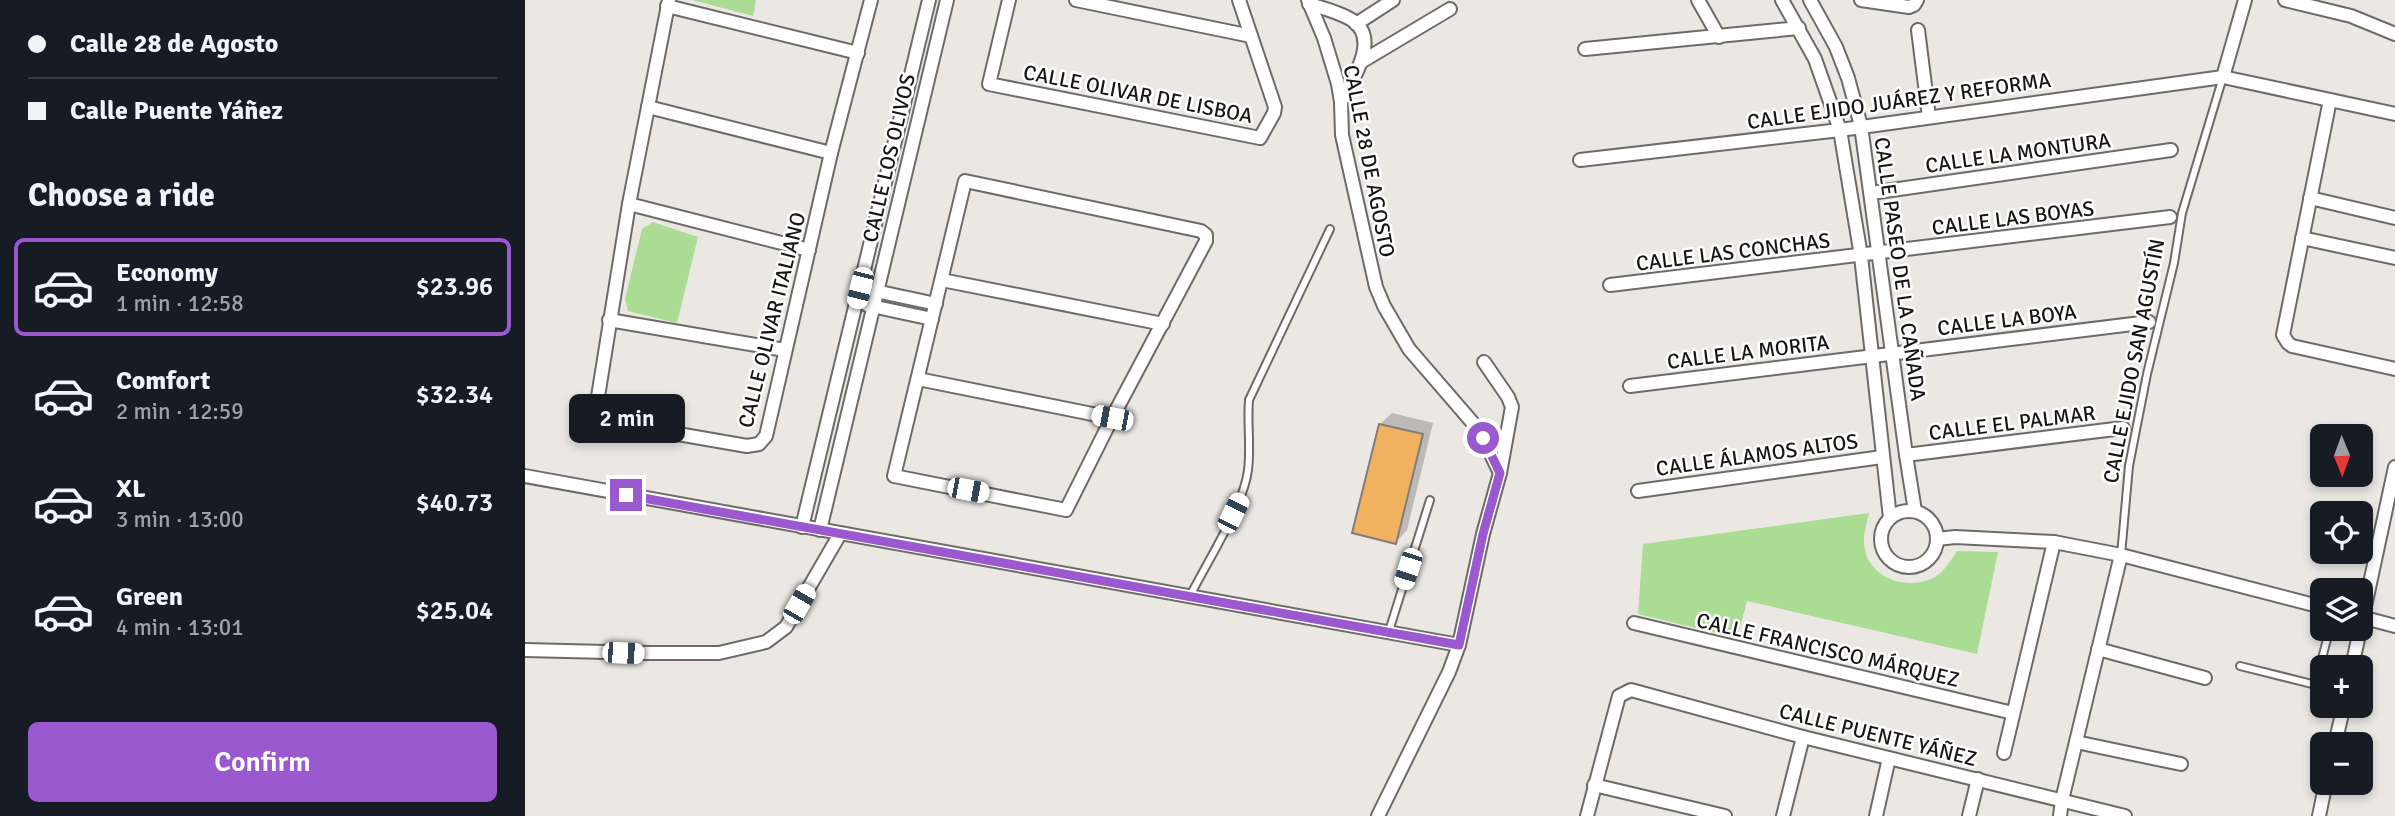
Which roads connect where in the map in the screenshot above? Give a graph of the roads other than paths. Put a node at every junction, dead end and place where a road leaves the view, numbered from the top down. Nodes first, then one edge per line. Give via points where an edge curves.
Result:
1 (871, 0) edge
2 (929, 0) edge
3 (947, 0) edge
4 (1009, 0) edge
5 (1076, 0) edge
6 (1239, 0) edge
7 (1393, 0) edge
8 (1698, 0) edge
9 (1782, 0) edge
10 (1810, 0) edge
11 (1861, 0) edge
12 (1917, 0) edge
13 (2245, 0) edge
14 (2285, 0) edge
15 (1309, 2) edge
16 (668, 3) edge
17 (1450, 9) dead end
18 (1356, 24) junction
19 (1799, 28) junction
20 (1918, 30) dead end
21 (2395, 34) edge
22 (1251, 36) junction
23 (1719, 37) junction
24 (1585, 49) dead end
25 (858, 53) junction
26 (1361, 62) junction
27 (2223, 77) junction
28 (2330, 100) junction
29 (1341, 102) junction
30 (648, 107) junction
31 (2395, 114) edge
32 (1929, 117) junction
33 (1861, 126) junction
34 (1840, 130) junction
35 (2171, 150) dead end
36 (831, 153) junction
37 (1580, 160) dead end
38 (1871, 193) junction
39 (2310, 198) junction
40 (629, 204) junction
41 (2170, 217) dead end
42 (2395, 218) edge
43 (1330, 229) dead end
44 (2302, 238) junction
45 (809, 250) junction
46 (1879, 254) junction
47 (1861, 256) junction
48 (2395, 258) edge
49 (942, 280) junction
50 (1610, 285) dead end
51 (860, 288) junction
52 (877, 291) junction
53 (856, 303) junction
54 (936, 304) junction
55 (873, 307) junction
56 (932, 319) junction
57 (609, 320) junction
58 (2149, 322) dead end
59 (1163, 324) junction
60 (785, 350) junction
61 (1893, 353) junction
62 (1871, 357) junction
63 (1484, 362) dead end
64 (2395, 369) edge
65 (918, 379) junction
66 (1630, 386) dead end
67 (1112, 418) junction
68 (2123, 428) dead end
69 (1906, 455) junction
70 (1882, 457) junction
71 (2395, 467) edge
72 (1500, 473) junction
73 (525, 476) edge
74 (1638, 491) dead end
75 (1430, 500) dead end
76 (1916, 511) junction
77 (1890, 518) junction
78 (802, 527) junction
79 (820, 530) junction
80 (840, 534) junction
81 (1937, 540) junction
82 (2054, 542) junction
83 (2121, 555) junction
84 (2371, 578) edge
85 (1190, 596) junction
86 (2310, 604) edge
87 (2373, 621) edge
88 (1634, 624) dead end
89 (2395, 626) edge
90 (1388, 632) junction
91 (2327, 641) edge
92 (1459, 645) junction
93 (2098, 649) junction
94 (525, 650) edge
95 (2239, 666) dead end
96 (2205, 678) dead end
97 (2013, 713) junction
98 (1803, 737) junction
99 (2077, 742) junction
100 (2004, 753) dead end
101 (1889, 758) junction
102 (2181, 764) dead end
103 (1978, 779) junction
104 (1594, 785) junction
105 (2323, 795) edge
106 (2062, 800) junction
107 (1378, 816) edge
108 (1587, 816) edge
109 (1725, 816) edge
110 (1783, 816) edge
111 (1876, 816) edge
112 (1969, 816) edge
113 (2060, 816) edge
114 (2125, 816) edge
115 (2319, 816) edge

1 - 25 street, CALLE OLIVAR ITALIANO
2 - 51 street, CALLE LOS OLIVOS
3 - 52 street, CALLE LOS OLIVOS
4 - 22 street, CALLE OLIVAR DE LISBOA via 989,84 1260,138 1275,107
5 - 22 street
6 - 22 street, CALLE OLIVAR DE LISBOA
7 - 18 street
8 - 23 street
9 - 19 street, CALLE PASEO DE LA CAÑADA
10 - 33 street, CALLE PASEO DE LA CAÑADA via 1836,47
11 - 12 street via 1909,7
13 - 27 street, CALLE EJIDO SAN AGUSTÍN
14 - 21 street via 2351,16
15 - 18 street
15 - 29 street, CALLE 28 DE AGOSTO
16 - 25 street
16 - 30 street, CALLE OLIVAR ITALIANO
17 - 26 street
18 - 26 street via 1364,43
19 - 23 street
19 - 34 street, CALLE PASEO DE LA CAÑADA via 1825,80
20 - 32 street
23 - 24 street
25 - 36 street, CALLE OLIVAR ITALIANO
26 - 29 street
27 - 28 street, CALLE EJIDO JUÁREZ Y REFORMA
27 - 32 street, CALLE EJIDO JUÁREZ Y REFORMA
27 - 83 lane, CALLE EJIDO SAN AGUSTÍN via 2182,213 2147,374 2129,466
28 - 31 street, CALLE EJIDO JUÁREZ Y REFORMA
28 - 39 street
29 - 72 street, CALLE 28 DE AGOSTO via 1342,135 1379,296 1409,349 1483,438
30 - 36 street
30 - 40 street, CALLE OLIVAR ITALIANO
32 - 33 street, CALLE EJIDO JUÁREZ Y REFORMA
33 - 34 street, CALLE EJIDO JUÁREZ Y REFORMA
33 - 38 street, CALLE PASEO DE LA CAÑADA
34 - 37 street, CALLE EJIDO JUÁREZ Y REFORMA
34 - 47 street, CALLE PASEO DE LA CAÑADA
35 - 38 street, CALLE LA MONTURA
36 - 45 street, CALLE OLIVAR ITALIANO
38 - 46 street, CALLE PASEO DE LA CAÑADA
39 - 42 street
39 - 44 street
40 - 45 street
40 - 57 street, CALLE OLIVAR ITALIANO
41 - 46 street, CALLE LAS BOYAS
43 - 85 lane via 1249,400 1244,492
44 - 48 street
44 - 64 street via 2284,340 2292,346
45 - 60 street, CALLE OLIVAR ITALIANO
46 - 47 street, CALLE LAS BOYAS
46 - 61 street, CALLE PASEO DE LA CAÑADA
47 - 50 street, CALLE LAS CONCHAS
47 - 62 street, CALLE PASEO DE LA CAÑADA
49 - 54 street
49 - 59 street
49 - 59 street via 965,181 1201,231 1206,241
51 - 52 street
51 - 53 street, CALLE LOS OLIVOS
52 - 54 street
52 - 55 street, CALLE LOS OLIVOS
53 - 55 street
53 - 78 street, CALLE LOS OLIVOS
54 - 56 street
55 - 56 street
55 - 79 street, CALLE LOS OLIVOS
56 - 65 street
57 - 60 street
57 - 60 street, CALLE OLIVAR ITALIANO via 595,403 598,413 609,422 747,446 763,441
58 - 61 street, CALLE LA BOYA
59 - 67 street
61 - 62 street, CALLE LA BOYA
61 - 69 street, CALLE PASEO DE LA CAÑADA
62 - 66 street, CALLE LA MORITA
62 - 70 street, CALLE PASEO DE LA CAÑADA
63 - 72 street via 1512,407
65 - 67 street
65 - 67 street via 894,476 1066,510
68 - 69 street, CALLE EL PALMAR
69 - 76 street, CALLE PASEO DE LA CAÑADA
70 - 74 street, CALLE ÁLAMOS ALTOS
70 - 77 street, CALLE PASEO DE LA CAÑADA
71 - 84 street
72 - 92 street
73 - 78 street
75 - 90 lane
76 - 77 street
76 - 81 street via 1931,522
77 - 81 street via 1884,524 1881,542 1896,564 1923,563
78 - 79 street
79 - 80 street
80 - 85 street
80 - 94 street via 786,627 753,647 719,653
81 - 82 street
82 - 83 street
82 - 97 street
83 - 86 street
83 - 93 street, CALLE EJIDO SAN AGUSTÍN
85 - 90 street
87 - 89 street
88 - 97 street, CALLE FRANCISCO MÁRQUEZ
90 - 92 street
91 - 95 lane via 2312,684
92 - 107 street
93 - 96 street
93 - 99 street, CALLE EJIDO SAN AGUSTÍN
97 - 100 street
98 - 101 street, CALLE PUENTE YÁÑEZ
98 - 104 street, CALLE PUENTE YÁÑEZ via 1637,690 1622,692
98 - 110 street
99 - 102 street
99 - 106 street, CALLE EJIDO SAN AGUSTÍN
101 - 103 street, CALLE PUENTE YÁÑEZ
101 - 111 street
103 - 106 street, CALLE PUENTE YÁÑEZ
103 - 112 street
104 - 108 street
104 - 109 street
105 - 115 street
106 - 113 street, CALLE EJIDO SAN AGUSTÍN
106 - 114 street, CALLE PUENTE YÁÑEZ

